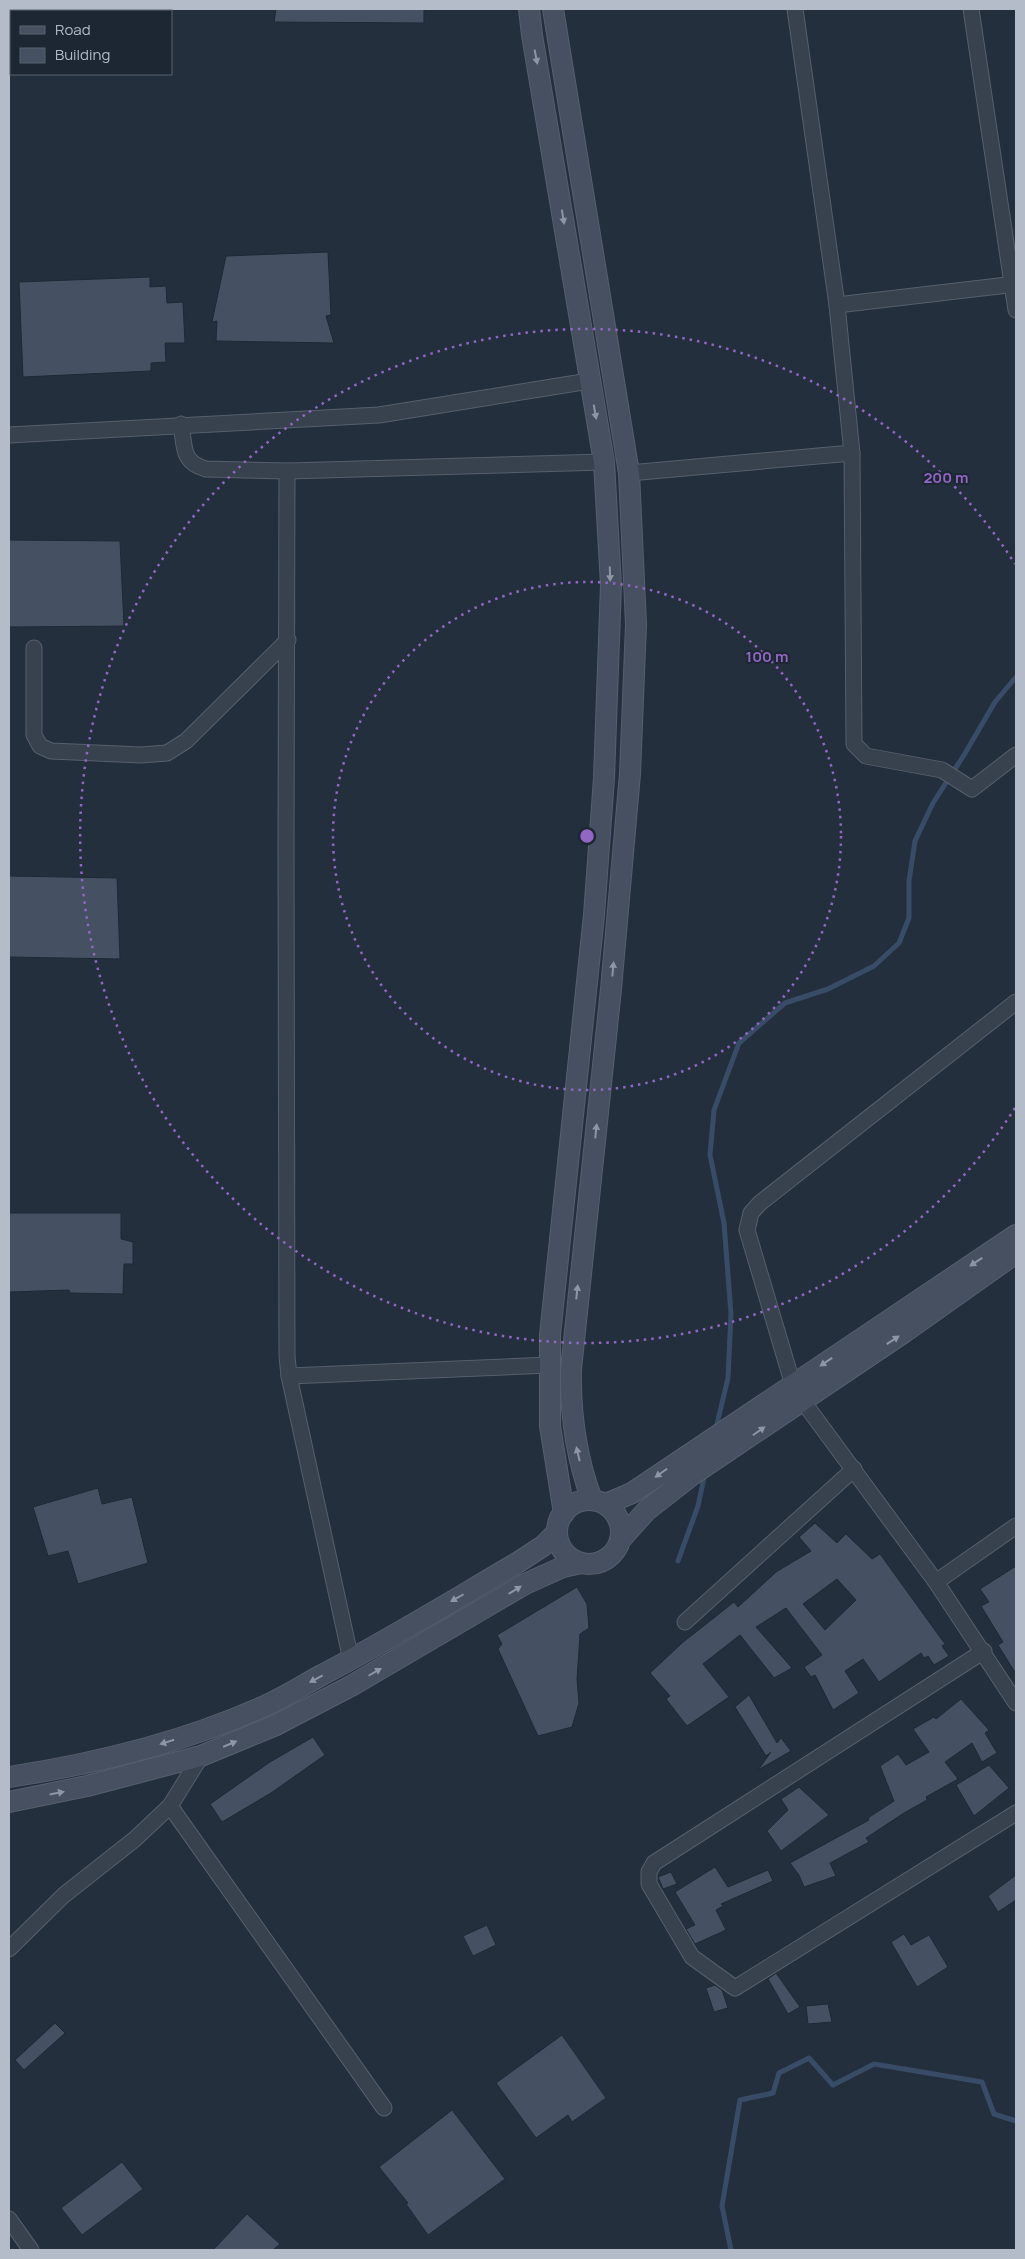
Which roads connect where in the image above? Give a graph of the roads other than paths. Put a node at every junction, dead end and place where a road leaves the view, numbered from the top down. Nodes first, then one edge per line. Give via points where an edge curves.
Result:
1 (529, 9) edge
2 (553, 9) edge
3 (795, 9) edge
4 (972, 9) edge
5 (1014, 285) edge
6 (837, 305) junction
7 (1016, 310) edge
8 (589, 381) junction
9 (181, 424) junction
10 (9, 434) edge
11 (852, 453) junction
12 (604, 462) junction
13 (287, 471) junction
14 (629, 473) junction
15 (288, 640) junction
16 (34, 648) dead end
17 (1016, 755) edge
18 (1016, 1002) edge
19 (1016, 1235) edge
20 (1016, 1253) edge
21 (549, 1365) junction
22 (289, 1376) junction
23 (797, 1392) junction
24 (854, 1469) junction
25 (599, 1502) junction
26 (564, 1512) junction
27 (1016, 1526) edge
28 (556, 1533) junction
29 (621, 1539) junction
30 (581, 1563) junction
31 (936, 1582) junction
32 (685, 1622) dead end
33 (984, 1651) junction
34 (351, 1660) junction
35 (1016, 1703) edge
36 (201, 1756) junction
37 (9, 1777) edge
38 (9, 1802) edge
39 (170, 1806) junction
40 (1016, 1812) edge
41 (9, 1949) edge
42 (384, 2108) dead end
43 (9, 2219) edge
44 (31, 2250) edge

1 -> 8 main road
2 - 14 main road
3 - 6 street
4 - 5 street
5 - 6 street
5 - 7 street
6 - 11 street
8 - 9 street via 379,415
8 -> 12 main road
9 - 10 street
9 - 13 street via 187,459 194,466
11 - 14 street
11 - 17 street via 854,744 866,756 942,770 968,788 974,788
12 - 13 street
12 -> 21 main road via 611,585 604,778 594,915
13 - 15 street
25 -> 14 main road via 577,1451 570,1401 570,1369 612,989 630,774 636,624
15 - 16 street via 186,740 167,753 141,755 51,752 40,746 34,736
15 - 22 street
18 - 23 street via 751,1213 747,1230
19 -> 23 main road
23 -> 20 main road via 902,1334
21 - 22 street
21 - 26 main road via 550,1426
22 - 34 street
23 - 24 street
23 -> 25 main road via 724,1431 632,1493
29 -> 23 main road via 647,1510 718,1458
24 - 31 street
24 - 32 street
25 - 26 main road via 581,1501
25 - 29 main road via 617,1516
26 - 28 main road
27 - 31 street
28 - 30 main road via 563,1551
28 -> 34 main road via 517,1563
29 - 30 main road via 610,1557 596,1563
36 -> 30 main road via 276,1725 351,1686 525,1584 563,1567
31 - 33 street
33 - 35 street
33 - 40 street via 654,1863 648,1884 692,1957 735,1988
34 -> 37 main road via 262,1708 205,1730 90,1762
38 -> 36 main road via 87,1786
36 - 39 street
39 - 41 street via 135,1839 64,1895
39 - 42 street
43 - 44 street

